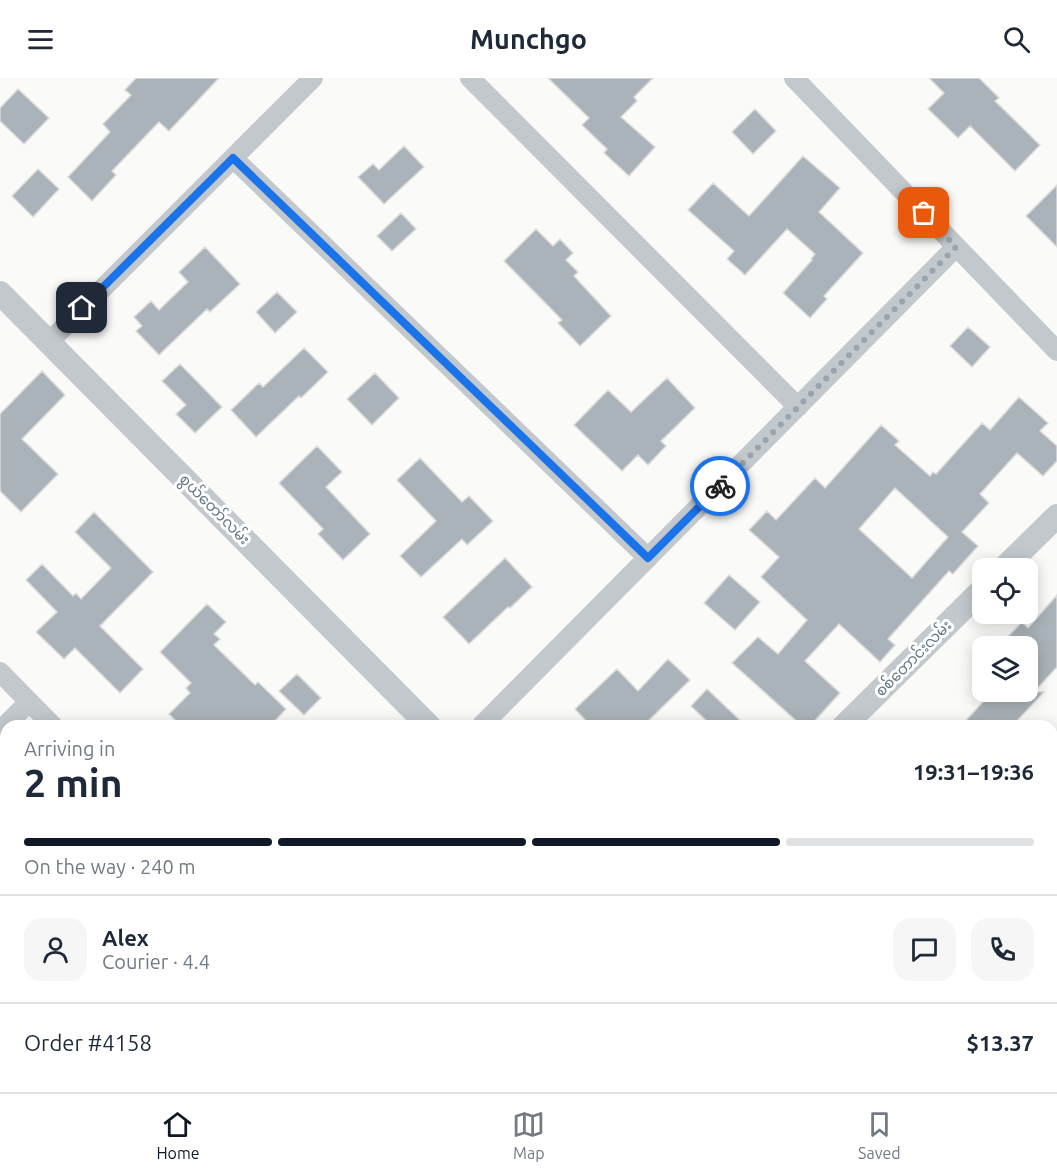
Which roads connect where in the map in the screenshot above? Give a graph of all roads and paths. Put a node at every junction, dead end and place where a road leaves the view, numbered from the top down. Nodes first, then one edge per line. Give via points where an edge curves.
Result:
1 (313, 78) edge
2 (470, 78) edge
3 (794, 78) edge
4 (233, 158) junction
5 (956, 247) junction
6 (0, 293) edge
7 (49, 342) junction
8 (1057, 351) edge
9 (798, 407) junction
10 (1057, 516) edge
11 (648, 558) junction
12 (1014, 558) edge
13 (972, 600) edge
14 (0, 672) edge
15 (29, 702) junction
16 (11, 720) edge
17 (47, 720) edge
18 (423, 720) edge
19 (487, 720) edge
20 (850, 720) edge

1 - 4 street
2 - 9 street
3 - 5 street
4 - 7 street
4 - 11 street
5 - 8 street
5 - 9 street
6 - 7 street, စွယ်တော်လမ်း
7 - 18 street, စွယ်တော်လမ်း
9 - 11 street
10 - 12 street
11 - 19 street
13 - 20 street, စစ်တောင်းလမ်း
14 - 15 street
15 - 16 street
15 - 17 street

